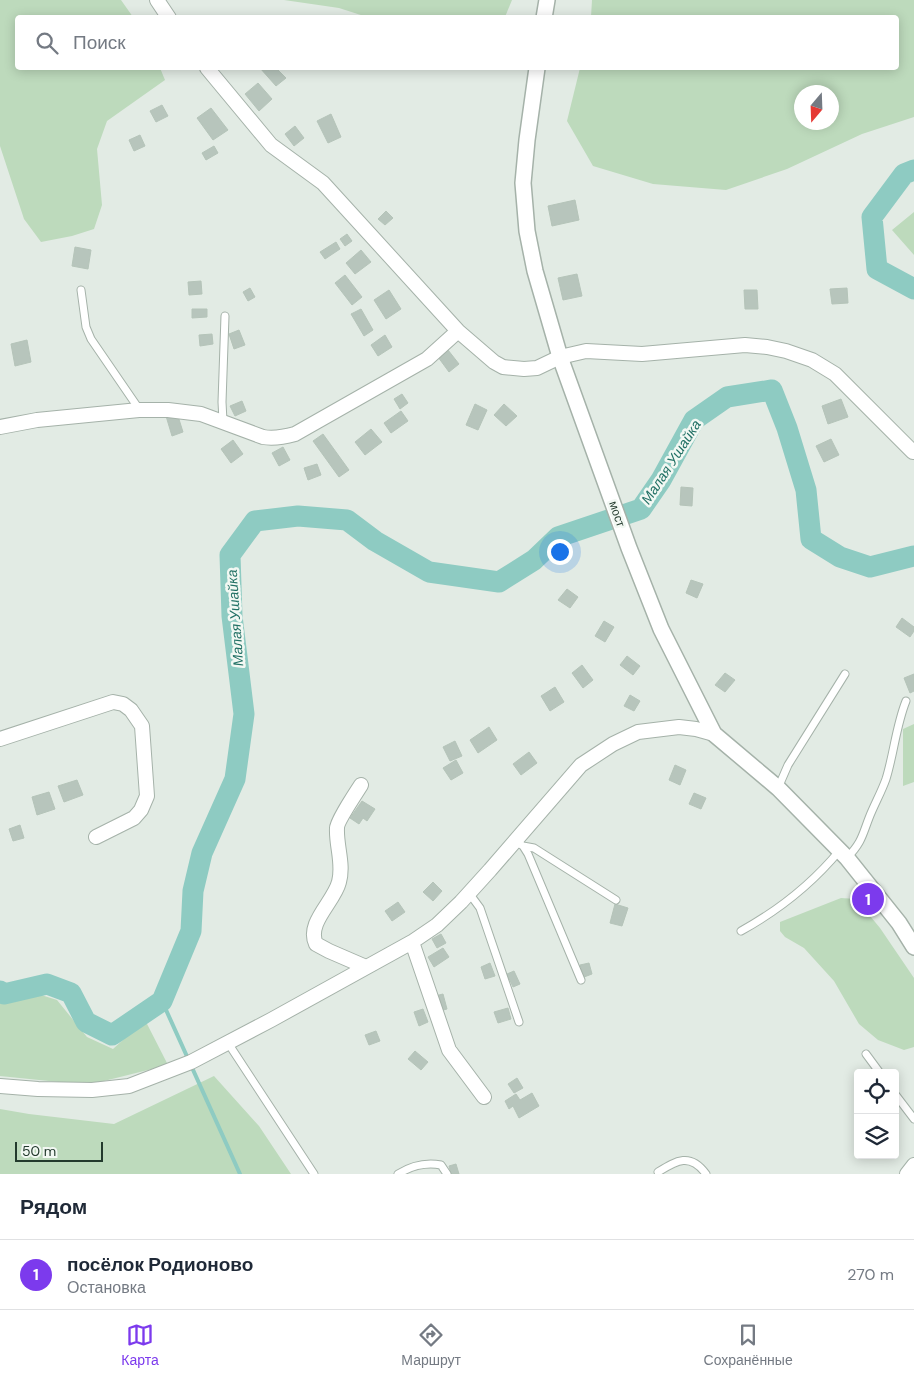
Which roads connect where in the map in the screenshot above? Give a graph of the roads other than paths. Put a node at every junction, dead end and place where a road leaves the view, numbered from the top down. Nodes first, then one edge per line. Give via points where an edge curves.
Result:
1 (157, 0) edge
2 (547, 0) edge
3 (167, 15) edge
4 (544, 15) edge
5 (209, 70) edge
6 (537, 70) edge
7 (81, 290) dead end
8 (225, 316) dead end
9 (458, 331) junction
10 (560, 357) junction
11 (139, 410) junction
12 (223, 422) junction
13 (0, 427) edge
14 (913, 452) edge
15 (845, 674) dead end
16 (906, 701) dead end
17 (714, 734) junction
18 (0, 739) edge
19 (360, 785) dead end
20 (778, 788) junction
21 (96, 837) dead end
22 (519, 844) junction
23 (844, 854) junction
24 (469, 893) junction
25 (616, 900) dead end
26 (741, 931) dead end
27 (412, 942) junction
28 (914, 947) edge
29 (366, 967) junction
30 (581, 980) dead end
31 (519, 1022) dead end
32 (228, 1043) junction
33 (866, 1054) dead end
34 (877, 1069) edge
35 (0, 1086) edge
36 (484, 1097) dead end
37 (899, 1099) edge
38 (914, 1119) edge
39 (914, 1165) edge
40 (658, 1172) dead end
41 (314, 1174) edge
42 (398, 1174) edge
43 (447, 1174) edge
44 (706, 1174) edge
45 (906, 1174) edge

1 - 3 street
2 - 4 street
5 - 9 street via 271,145 323,183
6 - 10 street, мост via 523,183 534,271
7 - 11 lane via 91,339
8 - 12 lane
9 - 10 street via 503,367 537,368
9 - 12 street via 427,359 295,434 271,439
10 - 14 street via 586,351 642,354 745,345 786,350 835,374
10 - 17 street, мост via 661,629
11 - 12 street via 202,414
11 - 13 street
15 - 20 lane via 788,765
16 - 23 lane via 886,778 863,837 857,847
17 - 20 street
17 - 22 street via 679,727 638,732 613,744 580,764
18 - 21 street via 114,702 131,710 142,726 147,796 134,818
19 - 29 street via 336,826 340,881 313,934 316,944
20 - 23 street
22 - 24 street
22 - 25 lane via 534,848
22 - 30 lane via 528,854
23 - 26 lane via 804,888
23 - 28 street
24 - 27 street via 437,925
24 - 31 lane via 480,908
27 - 29 street
27 - 36 street via 449,1050
29 - 32 street
32 - 35 street via 191,1062 129,1086 92,1090
32 - 41 lane
33 - 34 lane
37 - 38 lane
39 - 45 street
40 - 44 lane via 683,1160 702,1168
42 - 43 lane via 414,1166 432,1163 440,1165

